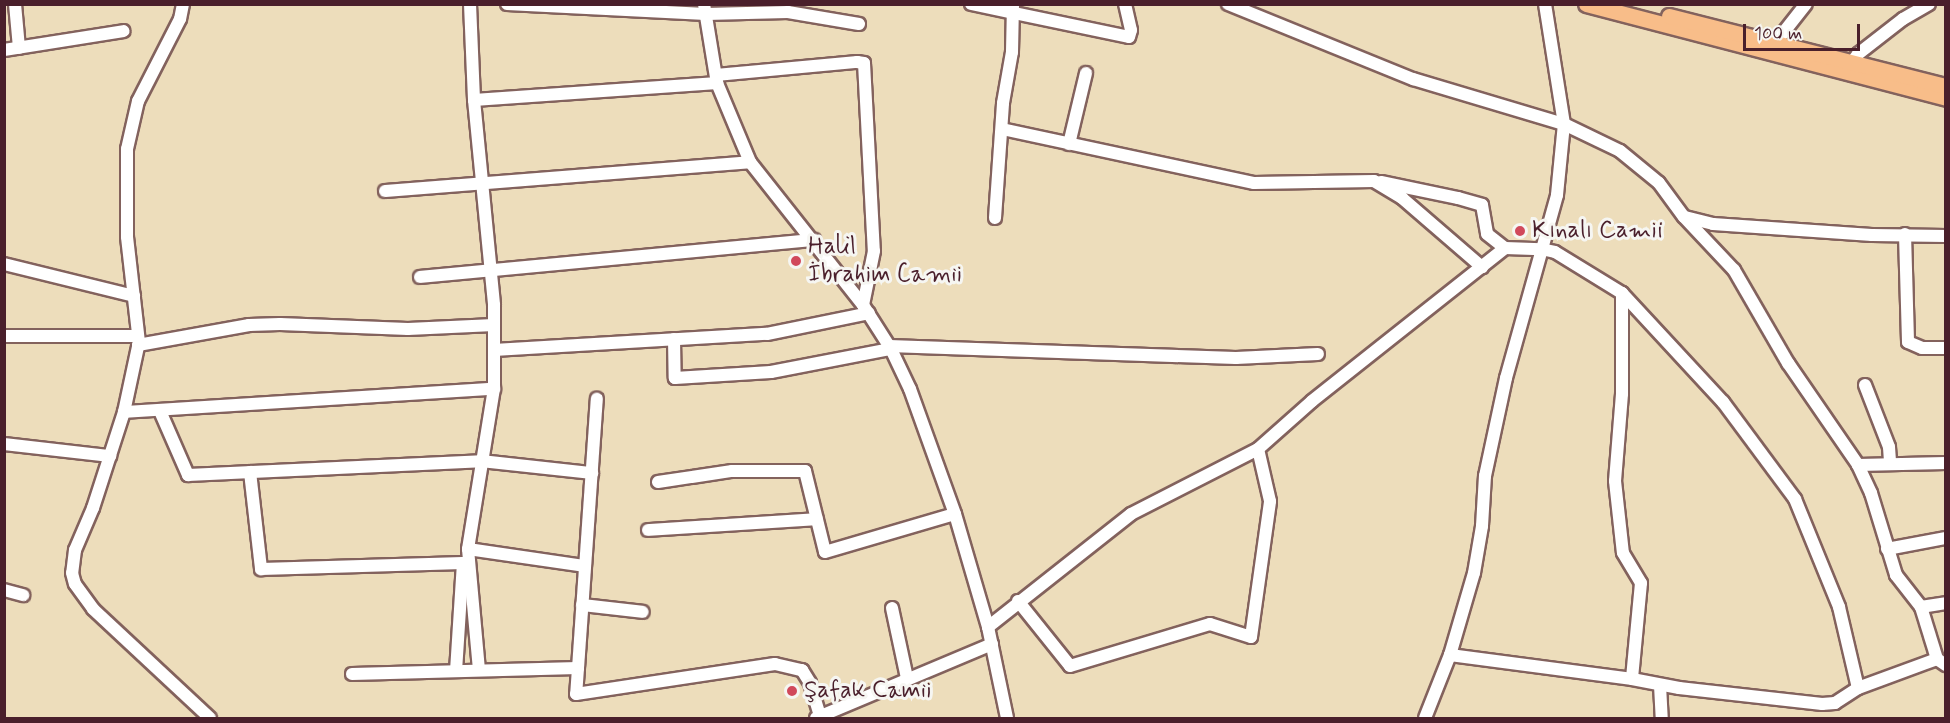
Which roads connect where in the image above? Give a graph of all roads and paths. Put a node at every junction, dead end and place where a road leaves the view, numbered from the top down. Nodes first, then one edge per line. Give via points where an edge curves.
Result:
1 (15, 4) edge
2 (183, 4) edge
3 (470, 4) edge
4 (507, 4) edge
5 (971, 4) edge
6 (1125, 4) edge
7 (1228, 4) edge
8 (1545, 4) edge
9 (1586, 4) edge
10 (1624, 4) edge
11 (1806, 4) edge
12 (1929, 4) edge
13 (705, 9) edge
14 (1013, 9) edge
15 (859, 24) dead end
16 (124, 32) dead end
17 (1776, 42) junction
18 (20, 48) junction
19 (4, 50) edge
20 (1852, 62) junction
21 (1086, 73) dead end
22 (717, 79) junction
23 (1946, 86) edge
24 (1946, 98) edge
25 (474, 100) junction
26 (1564, 124) junction
27 (1002, 129) junction
28 (1069, 144) junction
29 (750, 162) junction
30 (1374, 181) junction
31 (480, 184) junction
32 (385, 191) dead end
33 (1684, 217) junction
34 (995, 218) dead end
35 (1905, 234) junction
36 (1946, 236) edge
37 (814, 240) junction
38 (1505, 248) junction
39 (1541, 249) junction
40 (4, 264) edge
41 (1482, 267) junction
42 (489, 270) junction
43 (420, 277) dead end
44 (1622, 293) junction
45 (134, 296) junction
46 (866, 309) junction
47 (494, 325) junction
48 (4, 336) edge
49 (674, 339) junction
50 (138, 341) junction
51 (890, 347) junction
52 (1946, 348) edge
53 (494, 350) junction
54 (1318, 354) dead end
55 (1865, 385) dead end
56 (494, 389) junction
57 (597, 399) dead end
58 (160, 411) junction
59 (124, 412) junction
60 (4, 444) edge
61 (1258, 449) junction
62 (110, 456) junction
63 (481, 461) junction
64 (1890, 463) junction
65 (1946, 463) edge
66 (1858, 465) junction
67 (250, 472) junction
68 (592, 473) junction
69 (658, 482) dead end
70 (466, 510) dead end
71 (955, 514) junction
72 (817, 519) junction
73 (648, 530) dead end
74 (1946, 538) edge
75 (468, 549) junction
76 (1887, 549) junction
77 (463, 563) junction
78 (584, 566) junction
79 (4, 590) edge
80 (23, 595) dead end
81 (1018, 601) junction
82 (1946, 603) edge
83 (582, 605) junction
84 (1921, 607) junction
85 (892, 608) dead end
86 (643, 612) dead end
87 (988, 627) junction
88 (992, 644) junction
89 (1450, 655) junction
90 (1943, 663) edge
91 (578, 668) junction
92 (479, 670) junction
93 (456, 671) junction
94 (352, 674) dead end
95 (907, 678) junction
96 (1632, 679) junction
97 (1660, 685) junction
98 (1858, 688) junction
99 (210, 718) edge
100 (819, 718) edge
101 (1007, 718) edge
102 (1425, 718) edge
103 (1662, 718) edge

1 - 18 street
2 - 45 street via 180,19 138,101 126,149 126,237
3 - 25 street
4 - 13 street
5 - 14 street
6 - 14 street via 1129,37
7 - 26 street via 1413,79
8 - 26 street
9 - 24 main road
10 - 17 main road
11 - 17 street
12 - 20 street via 1904,19
13 - 15 street via 788,12
13 - 22 street
14 - 27 street
16 - 18 street
17 - 20 main road
18 - 19 street
20 - 23 main road
21 - 28 street
22 - 25 street
22 - 29 street
22 - 46 street via 864,63 874,251
25 - 31 street
26 - 33 street via 1620,152 1659,183
26 - 39 street via 1557,195
27 - 28 street
27 - 34 street
28 - 30 street via 1254,183
29 - 31 street
29 - 37 street
30 - 38 street via 1482,205 1487,234
30 - 41 street via 1402,198
31 - 32 street
31 - 42 street
33 - 35 street via 1713,224
33 - 66 street via 1734,270 1788,363
35 - 36 street
35 - 52 street via 1908,342 1922,348
37 - 42 street
37 - 46 street
38 - 39 street
38 - 41 street
39 - 44 street via 1555,252
39 - 89 street via 1506,378 1485,476 1474,573
40 - 45 street
41 - 61 street via 1312,401
42 - 43 street
42 - 47 street
44 - 96 street via 1622,394 1615,481 1623,554 1641,583
44 - 98 street via 1723,402 1795,499 1839,607
45 - 50 street
46 - 49 street via 767,333
46 - 51 street
47 - 50 street via 408,329 280,324
47 - 53 street
48 - 50 street
49 - 51 street via 675,378 771,372
49 - 53 street
50 - 59 street
51 - 54 street via 1236,358
51 - 71 street via 910,389
53 - 56 street
55 - 64 street via 1889,447
56 - 58 street
56 - 63 street
57 - 68 street
58 - 59 street
58 - 67 street via 188,475
59 - 62 street
60 - 62 street
61 - 81 street via 1131,514
61 - 81 street via 1270,501 1251,637 1210,624 1070,666
62 - 99 street via 75,550 75,584 93,609
63 - 67 street
63 - 68 street
63 - 75 street
64 - 65 street
64 - 66 street
66 - 76 street via 1871,493
67 - 77 street via 261,569
68 - 78 street
69 - 72 street via 732,471 805,471
70 - 77 street
71 - 72 street via 825,552
71 - 87 street
72 - 73 street
74 - 76 street
75 - 78 street
75 - 92 street
76 - 84 street via 1896,575
77 - 93 street
78 - 83 street
79 - 80 street
81 - 87 street
82 - 84 street
83 - 86 street
83 - 91 street
84 - 90 street
85 - 95 street
87 - 88 street
88 - 95 street
88 - 101 street
89 - 96 street
89 - 102 street
90 - 98 street
91 - 92 street
91 - 100 street via 576,694 775,664 802,670 810,682
92 - 93 street
93 - 94 street
95 - 100 street
96 - 97 street
97 - 98 street via 1822,704 1834,703
97 - 103 street

